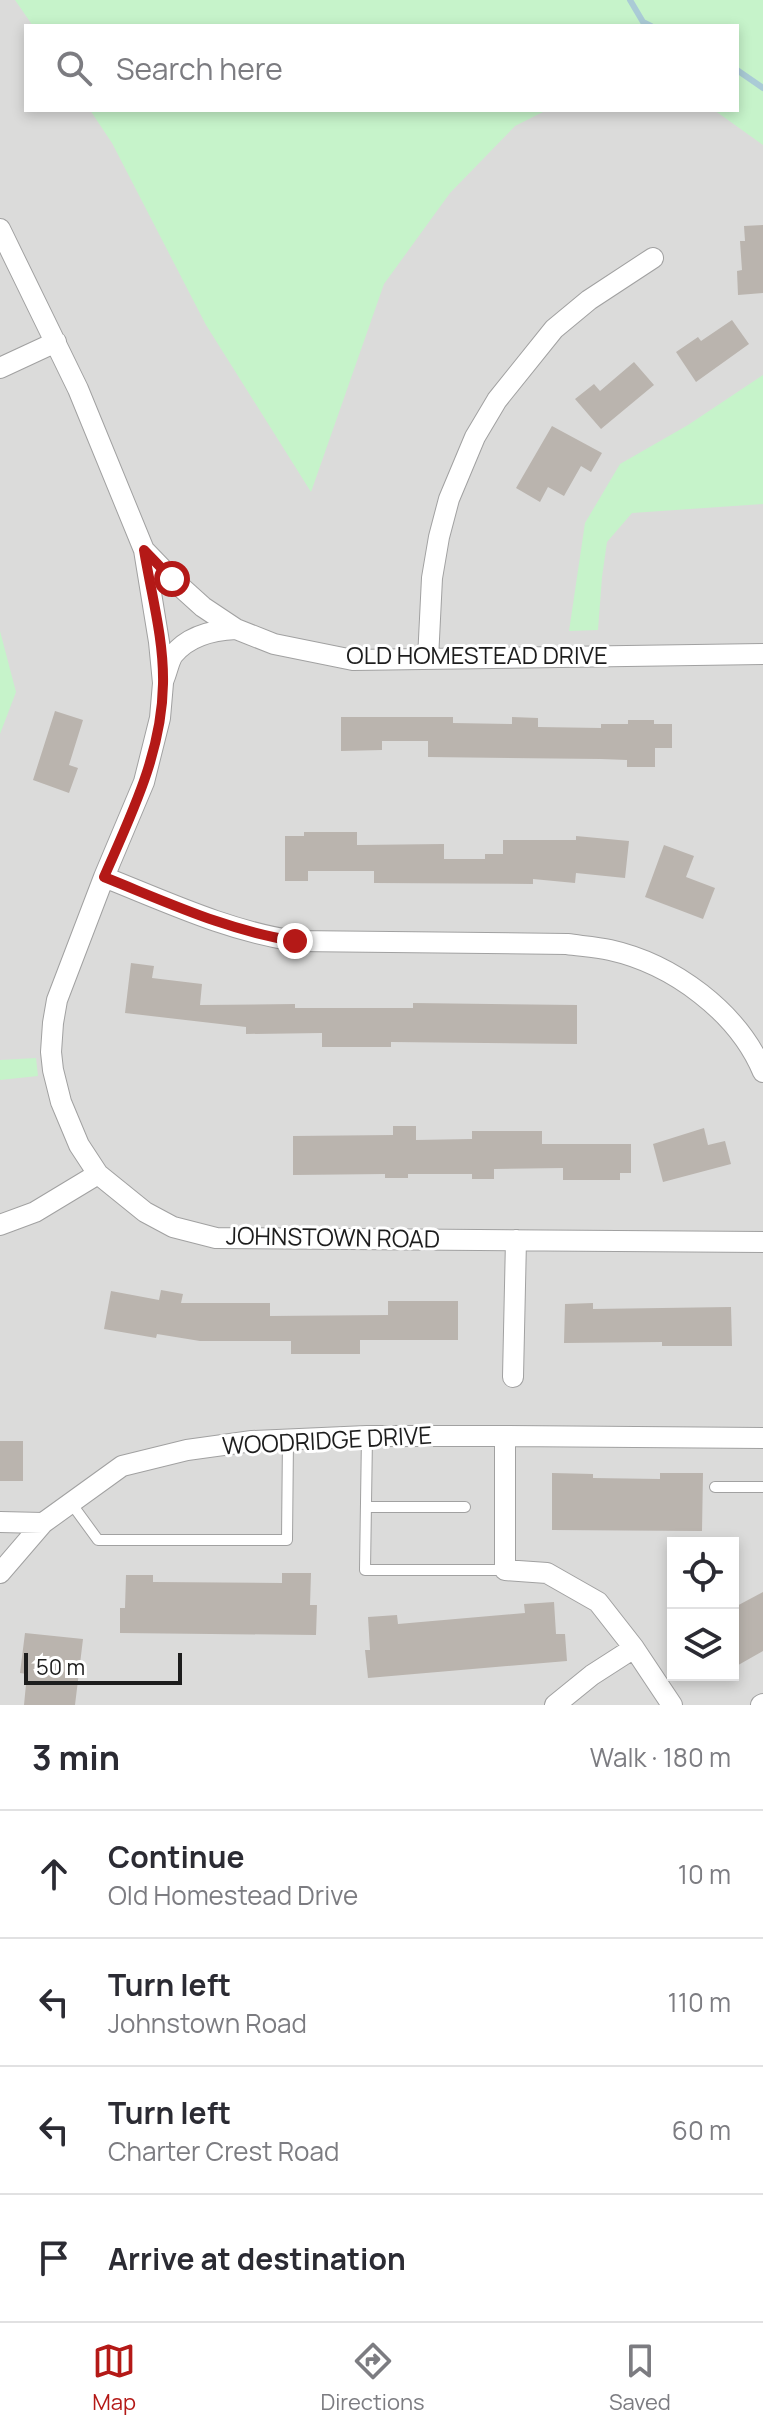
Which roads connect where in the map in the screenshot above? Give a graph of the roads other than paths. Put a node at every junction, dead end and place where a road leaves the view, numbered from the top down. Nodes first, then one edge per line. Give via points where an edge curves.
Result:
1 (0, 229) edge
2 (653, 258) dead end
3 (56, 342) junction
4 (0, 368) edge
5 (144, 550) junction
6 (236, 629) junction
7 (763, 654) edge
8 (428, 659) junction
9 (163, 683) junction
10 (104, 877) junction
11 (763, 1072) edge
12 (98, 1174) junction
13 (0, 1225) edge
14 (516, 1240) junction
15 (763, 1242) edge
16 (513, 1377) dead end
17 (367, 1436) junction
18 (505, 1436) junction
19 (763, 1438) edge
20 (288, 1439) junction
21 (715, 1487) dead end
22 (763, 1487) edge
23 (71, 1503) junction
24 (366, 1507) junction
25 (465, 1507) dead end
26 (0, 1522) edge
27 (43, 1523) junction
28 (505, 1570) junction
29 (0, 1573) edge
30 (634, 1648) junction
31 (555, 1705) edge
32 (672, 1705) edge

1 - 3 street, OLD HOMESTEAD DRIVE
2 - 8 street via 554,329 497,400 475,437 439,537
3 - 4 street
3 - 5 street, OLD HOMESTEAD DRIVE
5 - 6 street, OLD HOMESTEAD DRIVE via 203,607
5 - 9 street, JOHNSTOWN ROAD
6 - 8 street, OLD HOMESTEAD DRIVE via 274,644 353,660
6 - 9 street via 211,631 189,641 172,656
7 - 8 street, OLD HOMESTEAD DRIVE
9 - 10 street, JOHNSTOWN ROAD via 144,782
10 - 11 street via 230,927 295,941 567,944 610,950 647,962 707,999 744,1037
10 - 12 street, JOHNSTOWN ROAD via 57,1000 51,1052 61,1102
12 - 13 street via 35,1212
12 - 14 street, JOHNSTOWN ROAD via 145,1212 173,1227 216,1238
14 - 15 street, JOHNSTOWN ROAD
14 - 16 street
17 - 18 street, WOODRIDGE DRIVE
17 - 20 street, WOODRIDGE DRIVE
17 - 24 lane
18 - 19 street, WOODRIDGE DRIVE
18 - 28 street
20 - 23 street, WOODRIDGE DRIVE via 187,1450 122,1466
20 - 23 lane via 287,1540 98,1540
21 - 22 lane
23 - 27 street, WOODRIDGE DRIVE
24 - 25 lane
24 - 28 lane via 365,1570
26 - 27 street
27 - 29 street, WOODRIDGE DRIVE
28 - 30 street via 547,1573 598,1602
30 - 31 street
30 - 32 street

